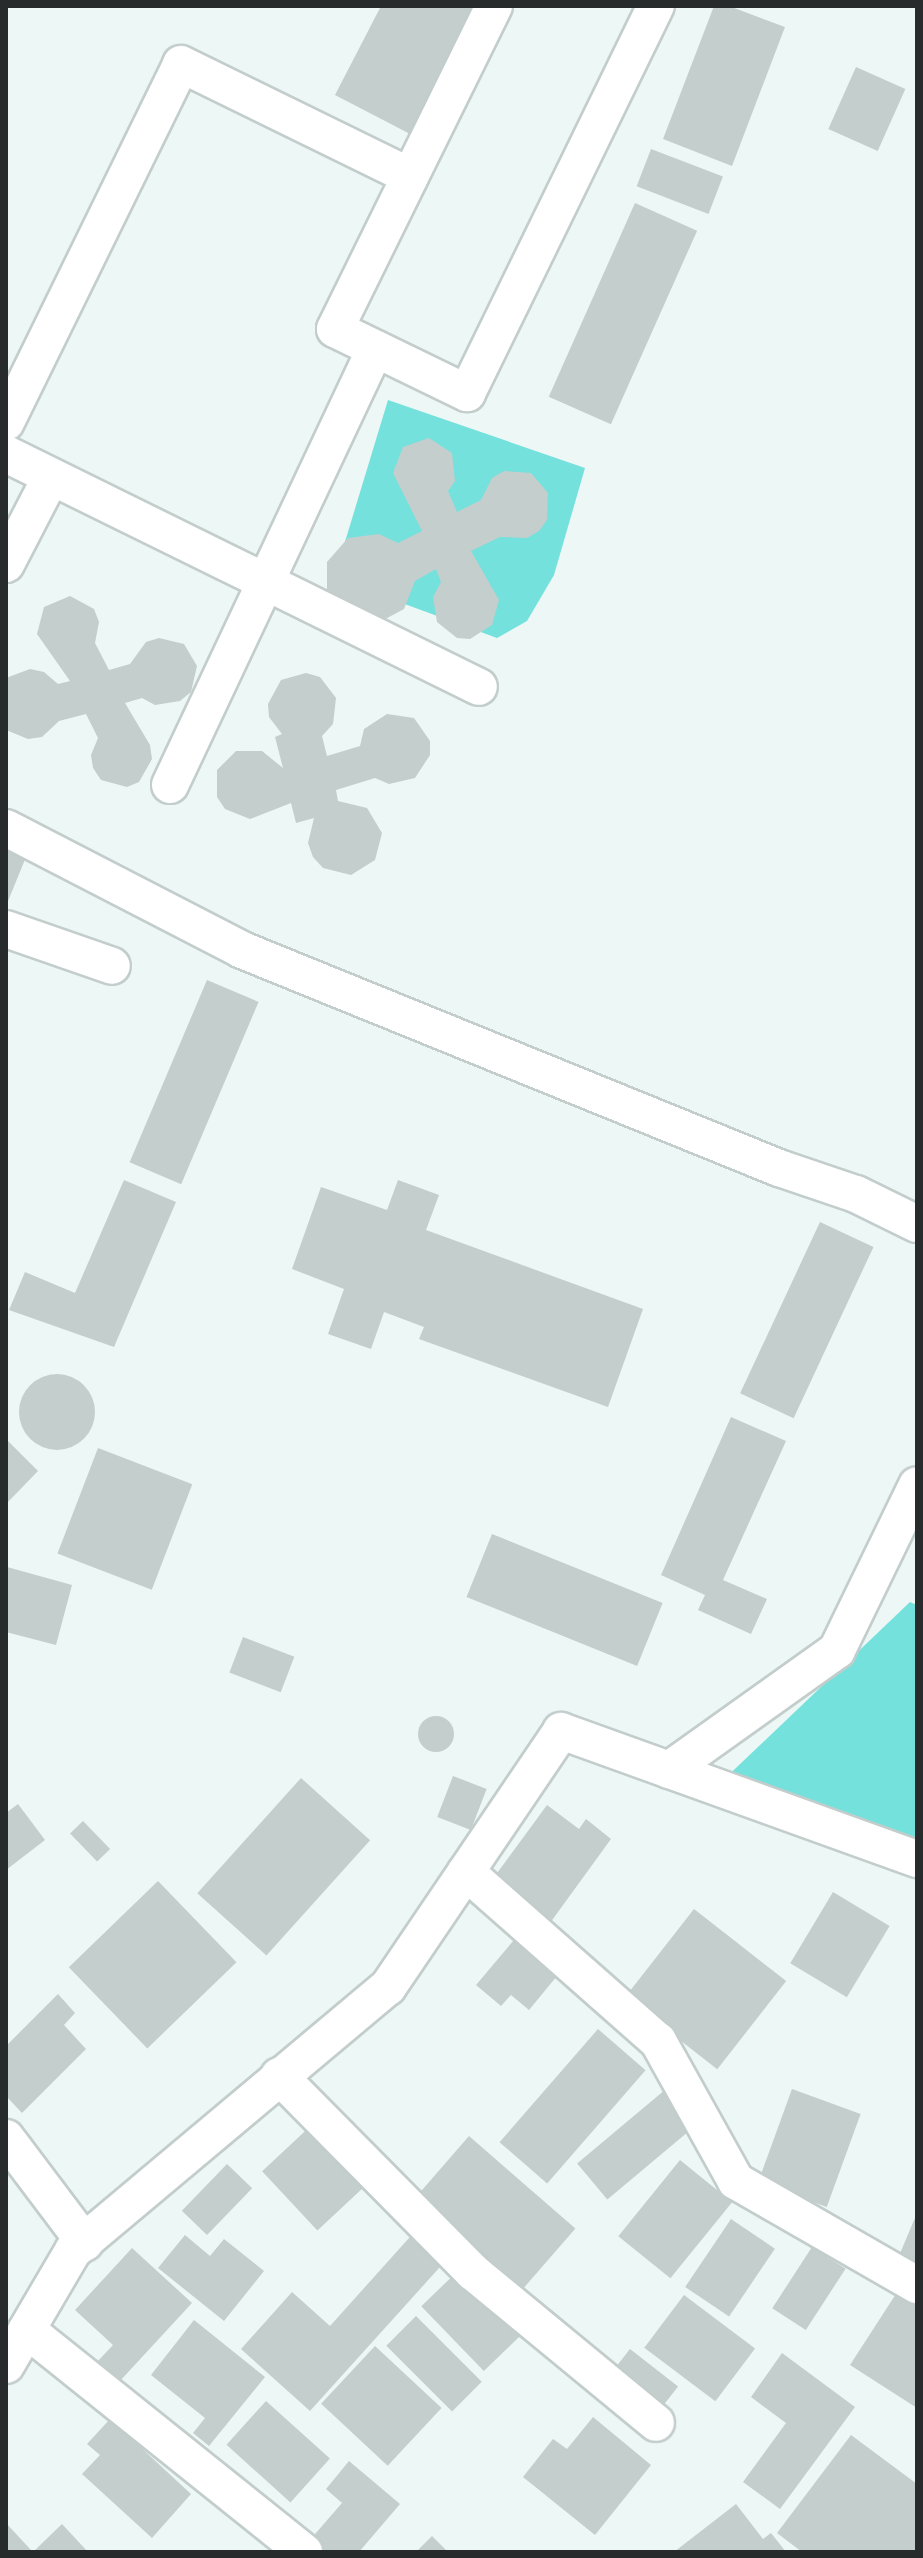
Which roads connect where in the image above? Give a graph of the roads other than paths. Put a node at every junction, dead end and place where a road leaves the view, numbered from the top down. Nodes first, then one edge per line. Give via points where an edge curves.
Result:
1 (494, 6) edge
2 (656, 6) edge
3 (410, 176) junction
4 (375, 349) junction
5 (6, 422) edge
6 (6, 454) edge
7 (51, 477) junction
8 (6, 564) edge
9 (265, 581) junction
10 (479, 687) dead end
11 (170, 785) dead end
12 (6, 828) edge
13 (6, 929) edge
14 (112, 966) dead end
15 (917, 1224) edge
16 (917, 1485) edge
17 (669, 1770) junction
18 (917, 1859) edge
19 (466, 1872) junction
20 (279, 2076) junction
21 (6, 2138) edge
22 (85, 2243) junction
23 (917, 2285) edge
24 (27, 2330) junction
25 (6, 2365) edge
26 (656, 2423) dead end
27 (304, 2552) edge

1 - 3 street
2 - 4 street via 467,393
3 - 4 street via 335,329
3 - 5 street via 181,64
4 - 9 street
6 - 7 street
7 - 8 street
7 - 9 street
9 - 10 street
9 - 11 street
12 - 15 street via 242,950 779,1168 856,1194
13 - 14 street
16 - 17 street via 837,1650
17 - 18 street
17 - 19 street via 561,1731
19 - 20 street via 388,1987
19 - 23 street via 658,2041 736,2181
20 - 22 street via 162,2171
20 - 26 street via 473,2272
21 - 22 street
22 - 24 street via 73,2251
24 - 25 street
24 - 27 street

